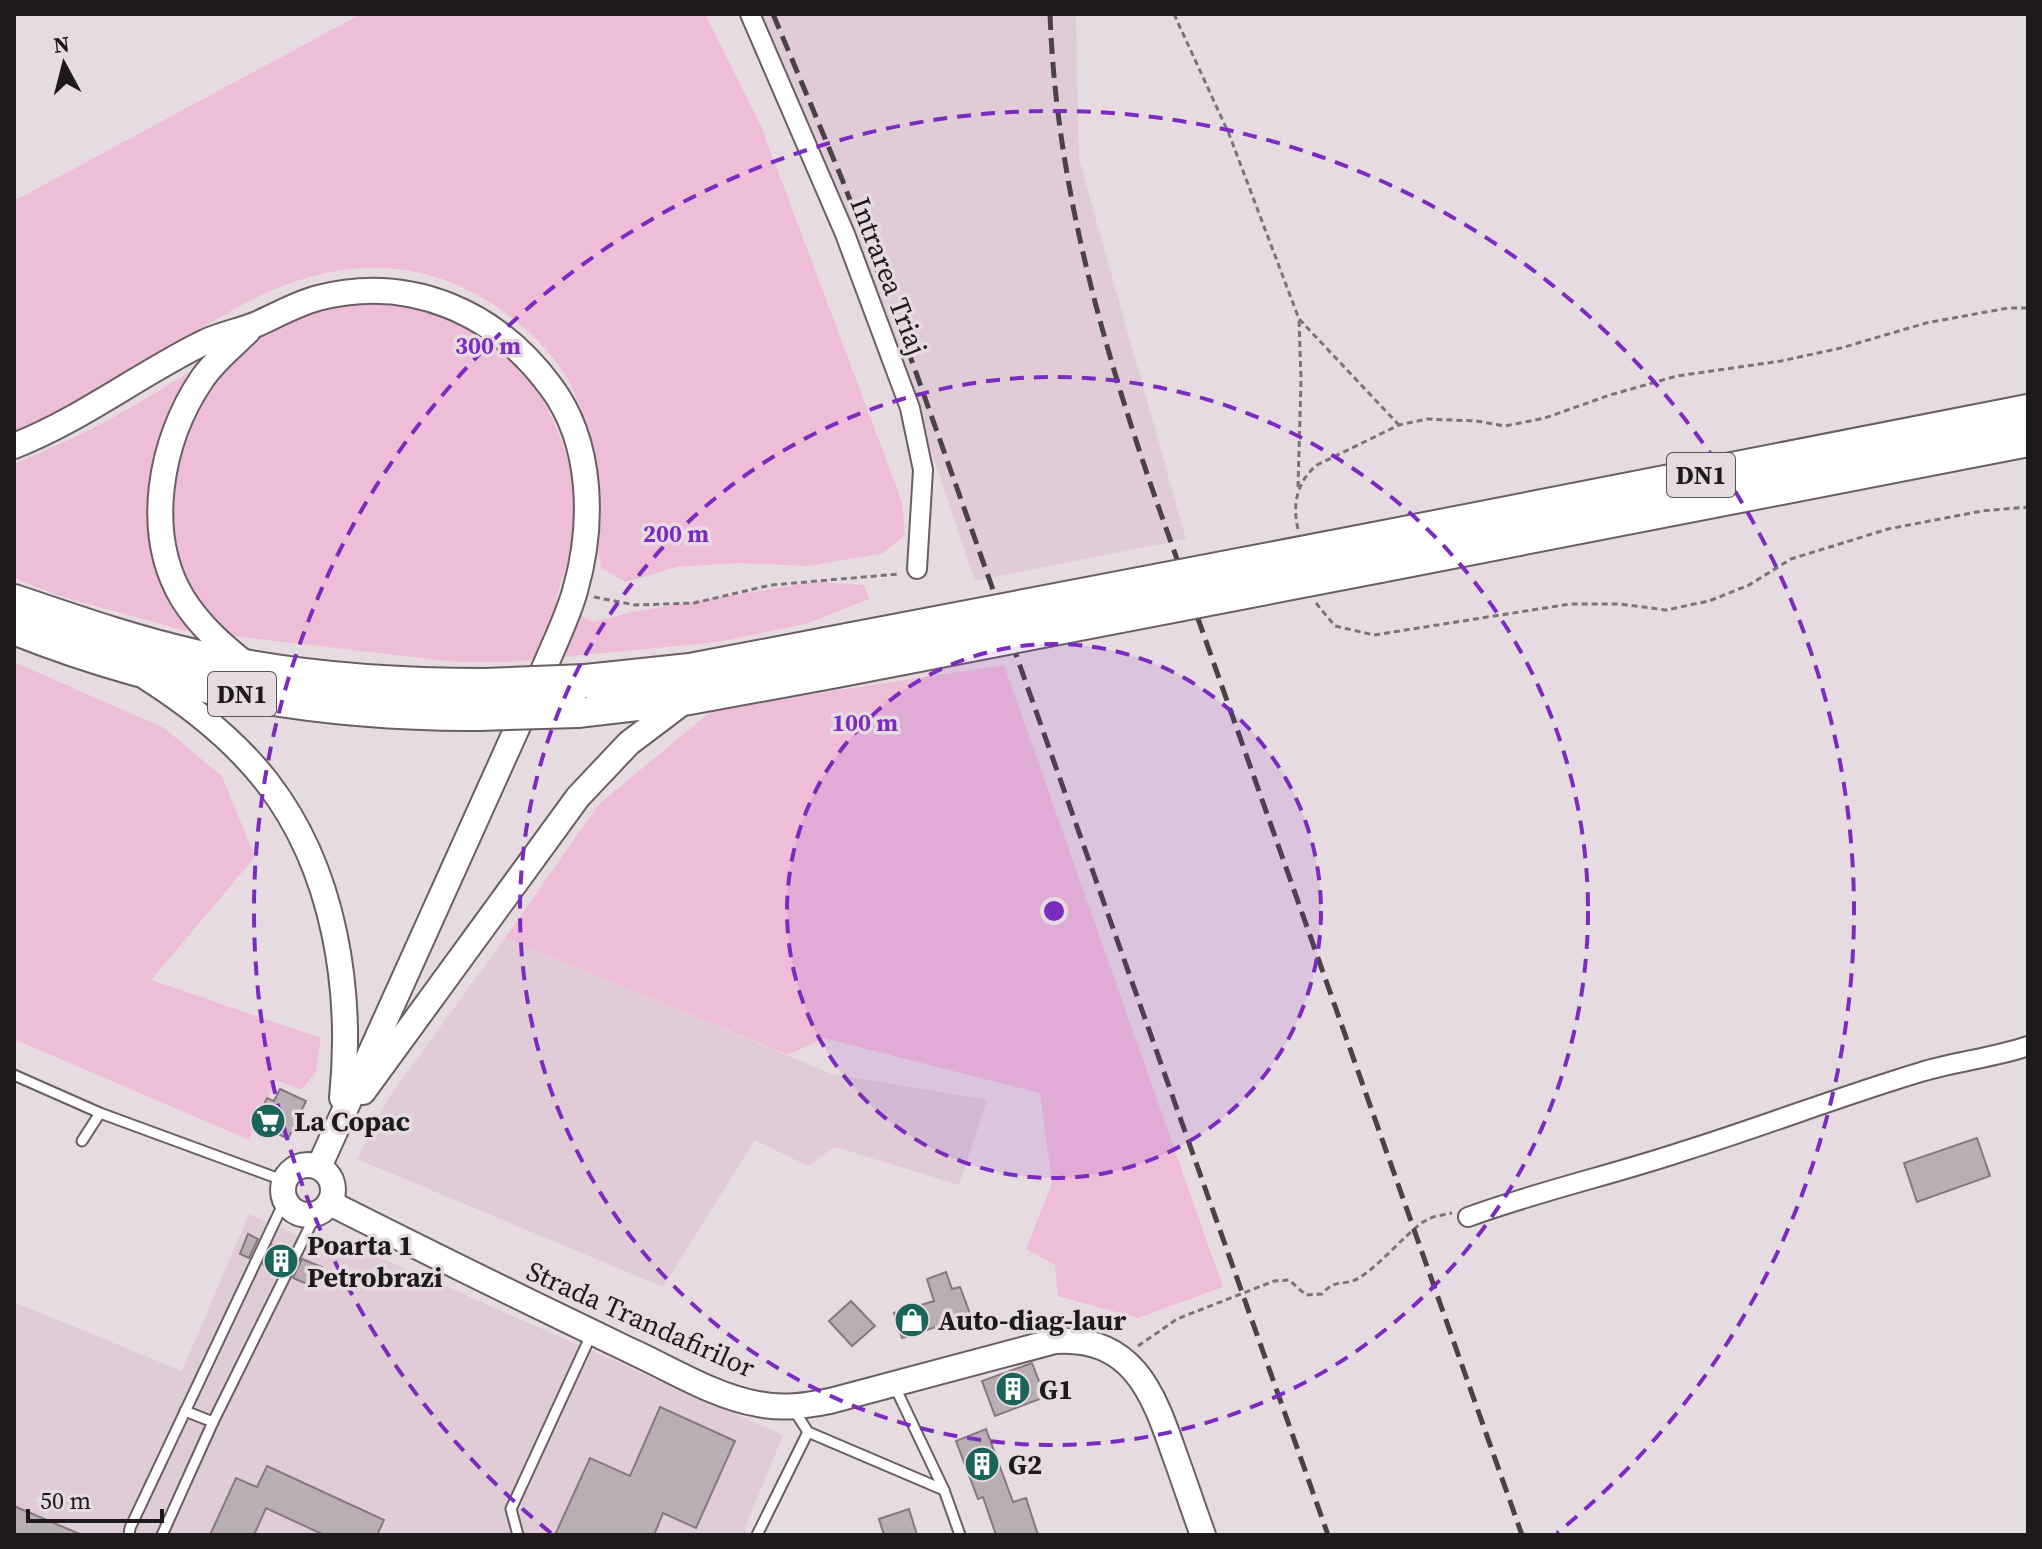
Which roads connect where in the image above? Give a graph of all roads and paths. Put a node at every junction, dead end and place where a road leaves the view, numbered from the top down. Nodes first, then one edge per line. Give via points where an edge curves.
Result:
1 (750, 14) edge
2 (1174, 14) edge
3 (2028, 308) edge
4 (1299, 319) junction
5 (256, 324) junction
6 (2028, 411) edge
7 (1399, 425) junction
8 (2028, 440) edge
9 (14, 446) edge
10 (1298, 489) junction
11 (2028, 507) edge
12 (1299, 533) dead end
13 (1377, 553) junction
14 (917, 569) joint
15 (575, 593) junction
16 (1314, 600) dead end
17 (14, 601) edge
18 (14, 628) edge
19 (135, 655) junction
20 (829, 658) junction
21 (248, 666) junction
22 (582, 696) junction
23 (689, 698) junction
24 (482, 700) junction
25 (2028, 1046) edge
26 (14, 1075) edge
27 (100, 1113) junction
28 (340, 1118) junction
29 (82, 1141) dead end
30 (319, 1167) junction
31 (285, 1191) junction
32 (323, 1208) junction
33 (1468, 1217) joint
34 (592, 1332) junction
35 (1125, 1361) junction
36 (894, 1385) junction
37 (793, 1407) junction
38 (185, 1411) junction
39 (213, 1422) junction
40 (808, 1432) junction
41 (944, 1490) junction
42 (129, 1535) edge
43 (162, 1535) edge
44 (518, 1535) edge
45 (757, 1535) edge
46 (960, 1535) edge
47 (1203, 1535) edge

1 - 14 street, Intrarea Triaj via 845,234 910,408 923,470
2 - 4 path via 1229,134
3 - 7 path via 1926,323 1781,361 1677,376 1505,426 1427,419
4 - 7 path
4 - 10 path
5 - 9 main road via 207,341
5 - 15 main road via 318,299 392,290 440,300 505,338 555,393 581,456 586,524
5 - 21 main road via 217,360 187,402 171,439 162,483 166,555 182,597 205,628
6 - 13 highway, DN1
7 - 10 path via 1317,465
8 - 13 highway, DN1
10 - 12 path
11 - 16 path via 1982,511 1861,537 1791,559 1709,601 1666,610 1570,604 1374,635 1335,626
13 - 20 highway, DN1, bridge
14 - 15 path via 771,585 694,603 635,605
15 - 28 main road
17 - 19 highway, DN1
18 - 19 highway, DN1
19 - 21 highway, DN1
19 - 24 highway, DN1 via 217,689 332,708 383,713
19 - 28 main road via 250,761 285,809 315,866 340,969 345,1045
20 - 22 highway, DN1 via 690,670
20 - 23 highway, DN1
21 - 24 highway, DN1
22 - 23 highway, DN1
22 - 24 highway, DN1, bridge
23 - 28 main road via 629,743 578,797
25 - 33 street via 1854,1092 1692,1149
26 - 27 lane
27 - 29 lane
27 - 31 lane
28 - 30 main road
30 - 31 main road via 295,1169
30 - 32 main road via 331,1178 333,1195
31 - 32 main road via 301,1214
31 - 38 lane
32 - 34 main road, Strada Trandafirilor
32 - 39 lane
33 - 35 path via 1433,1217 1366,1273 1334,1283 1322,1294 1306,1295 1282,1279 1190,1313 1143,1341
34 - 37 main road, Strada Trandafirilor via 740,1400
34 - 44 lane via 511,1509
35 - 36 main road, Strada Trandafirilor via 1082,1341 1055,1341
35 - 47 main road, Strada Trandafirilor via 1156,1402
36 - 37 main road, Strada Trandafirilor
36 - 41 lane
37 - 40 lane
38 - 39 lane
38 - 42 lane
39 - 43 lane
40 - 41 lane
40 - 45 lane
41 - 46 lane

